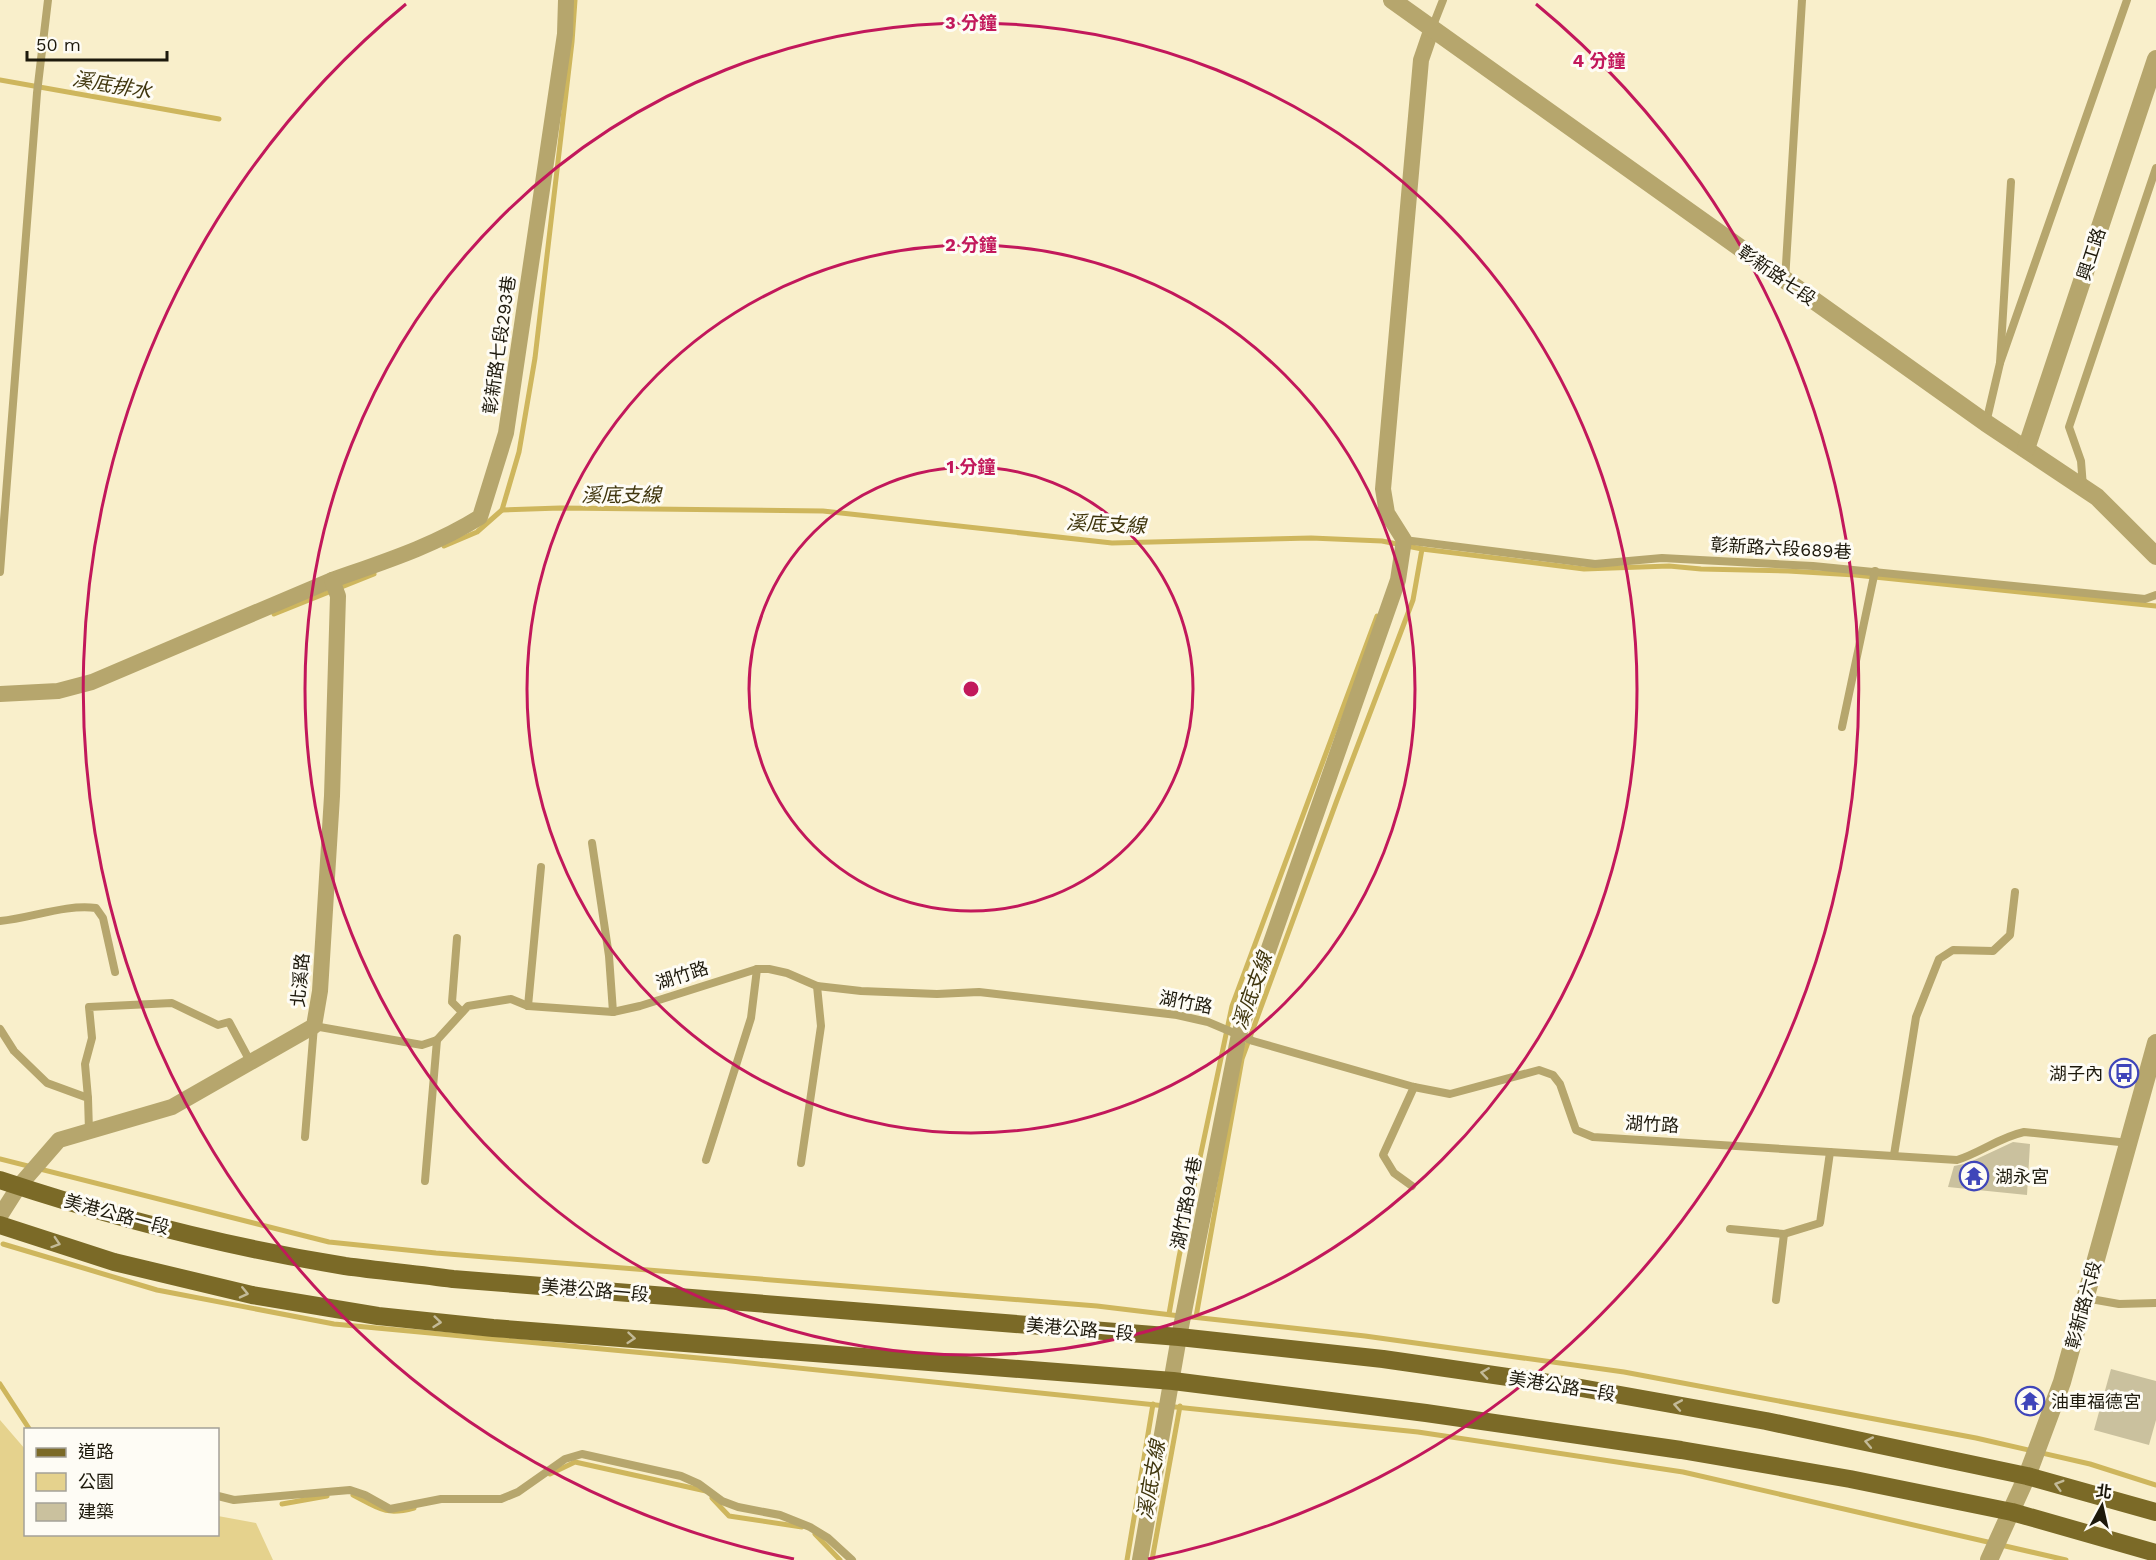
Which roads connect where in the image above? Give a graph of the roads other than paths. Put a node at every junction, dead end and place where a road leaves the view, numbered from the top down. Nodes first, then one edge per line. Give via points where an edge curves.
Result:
1 (48, 0) edge
2 (566, 0) edge
3 (1392, 0) edge
4 (1443, 0) edge
5 (1802, 0) edge
6 (2127, 0) edge
7 (1431, 28) junction
8 (2156, 59) edge
9 (2156, 168) edge
10 (2011, 182) dead end
11 (1785, 281) junction
12 (2000, 363) junction
13 (1986, 423) junction
14 (2026, 449) junction
15 (2084, 487) junction
16 (1404, 540) junction
17 (2156, 556) edge
18 (1875, 571) junction
19 (0, 572) edge
20 (332, 580) junction
21 (2156, 595) edge
22 (0, 694) edge
23 (1842, 728) dead end
24 (592, 843) dead end
25 (541, 867) dead end
26 (2015, 892) dead end
27 (0, 921) edge
28 (457, 938) dead end
29 (757, 969) junction
30 (115, 972) dead end
31 (818, 986) junction
32 (528, 1006) junction
33 (462, 1012) junction
34 (613, 1012) junction
35 (315, 1026) junction
36 (0, 1029) edge
37 (1239, 1034) junction
38 (437, 1040) junction
39 (2156, 1043) edge
40 (252, 1063) junction
41 (1414, 1087) junction
42 (88, 1098) junction
43 (90, 1131) junction
44 (305, 1137) dead end
45 (2129, 1143) junction
46 (1830, 1152) junction
47 (1894, 1155) junction
48 (706, 1161) dead end
49 (801, 1163) dead end
50 (0, 1179) edge
51 (425, 1181) dead end
52 (19, 1186) junction
53 (1412, 1186) dead end
54 (0, 1216) edge
55 (0, 1226) edge
56 (1730, 1229) dead end
57 (1784, 1234) junction
58 (2084, 1298) junction
59 (1776, 1300) dead end
60 (2156, 1303) edge
61 (1179, 1337) junction
62 (1173, 1381) junction
63 (2027, 1476) junction
64 (219, 1496) edge
65 (2012, 1512) junction
66 (2156, 1512) edge
67 (2156, 1553) edge
68 (852, 1560) edge
69 (1140, 1560) edge
70 (1989, 1560) edge

1 - 19 lane via 37,93
2 - 20 street, 彰新路七段293巷 via 565,34 506,433 480,518 402,555
3 - 7 street, 彰新路七段
4 - 7 lane
5 - 11 lane
6 - 12 lane
7 - 11 street, 彰新路七段
7 - 16 street via 1421,60 1383,489 1387,513
8 - 14 street, 興工路
9 - 15 lane via 2068,428 2081,461
10 - 12 lane
11 - 13 street, 彰新路七段
12 - 13 lane
13 - 14 street, 彰新路七段
14 - 15 street, 彰新路七段
15 - 17 street, 彰新路七段
16 - 18 lane, 彰新路六段689巷 via 1595,564 1662,558
16 - 37 street, 湖竹路94巷 via 1398,580
18 - 21 lane, 彰新路六段689巷 via 2145,599
18 - 23 lane
20 - 22 street via 92,682 58,691
20 - 35 street, 北溪路 via 338,596 332,796
24 - 34 lane
25 - 32 lane
26 - 47 lane via 2010,936 1993,951 1953,950 1939,959 1916,1017
27 - 30 lane via 82,906 96,908 103,918
28 - 33 lane via 452,1002
29 - 31 lane, 湖竹路 via 787,973
29 - 34 lane, 湖竹路
29 - 48 lane via 751,1018
31 - 37 lane, 湖竹路 via 937,994 979,992 1177,1015
31 - 49 lane via 821,1026
32 - 33 lane, 湖竹路 via 511,999 468,1006
32 - 34 lane, 湖竹路
33 - 38 lane, 湖竹路
35 - 38 lane via 422,1045
35 - 40 street, 北溪路
35 - 44 lane
36 - 42 lane via 15,1051 47,1083
37 - 41 lane, 湖竹路
37 - 61 street, 湖竹路94巷
38 - 51 lane
39 - 45 street, 彰新路六段
40 - 42 lane via 229,1022 218,1025 172,1003 89,1007 92,1038 85,1064
40 - 43 street, 北溪路 via 172,1107
41 - 46 lane, 湖竹路 via 1450,1094 1539,1070 1553,1075 1560,1084 1576,1130 1593,1137
41 - 53 lane via 1383,1155 1394,1173
42 - 43 lane
43 - 52 street, 北溪路 via 59,1140
45 - 47 lane, 湖竹路 via 2024,1132 1956,1160
45 - 58 street, 彰新路六段
46 - 47 lane, 湖竹路
46 - 57 lane via 1820,1223
50 - 52 main road, 美港公路一段
52 - 54 street, 北溪路
52 - 61 main road, 美港公路一段 via 215,1240 345,1266 453,1279
55 -> 62 main road via 114,1262 252,1295 378,1316
56 - 57 lane
57 - 59 lane
58 - 60 lane via 2119,1304
58 - 63 street, 彰新路六段 via 2062,1382
61 - 62 street, 湖竹路94巷
63 -> 61 main road, 美港公路一段 via 1777,1423 1570,1386 1383,1359
62 - 65 main road via 1681,1450
62 - 69 street, 湖竹路94巷
63 - 65 street, 彰新路六段
66 -> 63 main road, 美港公路一段
64 - 68 lane via 234,1500 350,1490 390,1509 441,1499 501,1499 518,1492 565,1459 582,1454 681,1476 722,1501 780,1515 810,1527
65 - 67 main road
65 - 70 street, 彰新路六段

